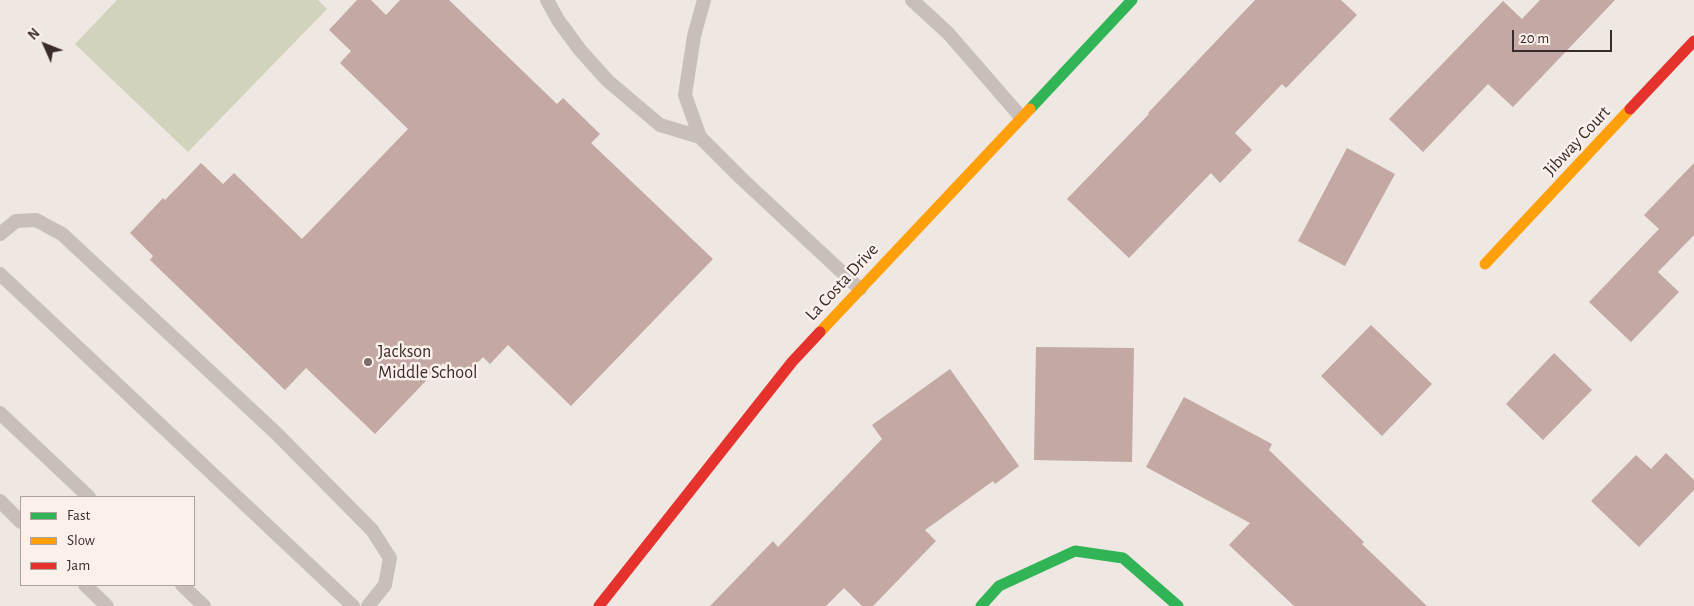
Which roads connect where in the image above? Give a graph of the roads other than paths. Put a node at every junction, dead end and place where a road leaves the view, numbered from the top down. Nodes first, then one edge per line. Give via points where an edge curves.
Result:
1 (547, 0) edge
2 (704, 0) edge
3 (912, 0) edge
4 (1132, 0) edge
5 (1694, 41) edge
6 (1020, 117) junction
7 (700, 138) junction
8 (0, 234) edge
9 (1484, 264) dead end
10 (0, 274) edge
11 (860, 289) junction
12 (0, 412) edge
13 (88, 496) edge
14 (0, 500) edge
15 (20, 521) edge
16 (86, 586) edge
17 (183, 586) edge
18 (107, 606) edge
19 (204, 606) edge
20 (353, 606) edge
21 (368, 606) edge
22 (599, 606) edge
23 (981, 606) edge
24 (1178, 606) edge

1 - 7 lane via 580,50 608,81 660,125
2 - 7 lane via 694,36 685,95
3 - 6 lane via 948,33
4 - 6 street, La Costa Drive
5 - 9 street, Jibway Court
6 - 11 street, La Costa Drive
7 - 11 lane
8 - 21 lane via 16,221 36,220 62,234 276,433 372,530 390,558 385,585
10 - 20 lane
11 - 22 street, La Costa Drive via 792,362
12 - 13 lane
14 - 15 lane
16 - 18 lane
17 - 19 lane
23 - 24 street via 999,586 1075,551 1123,558

